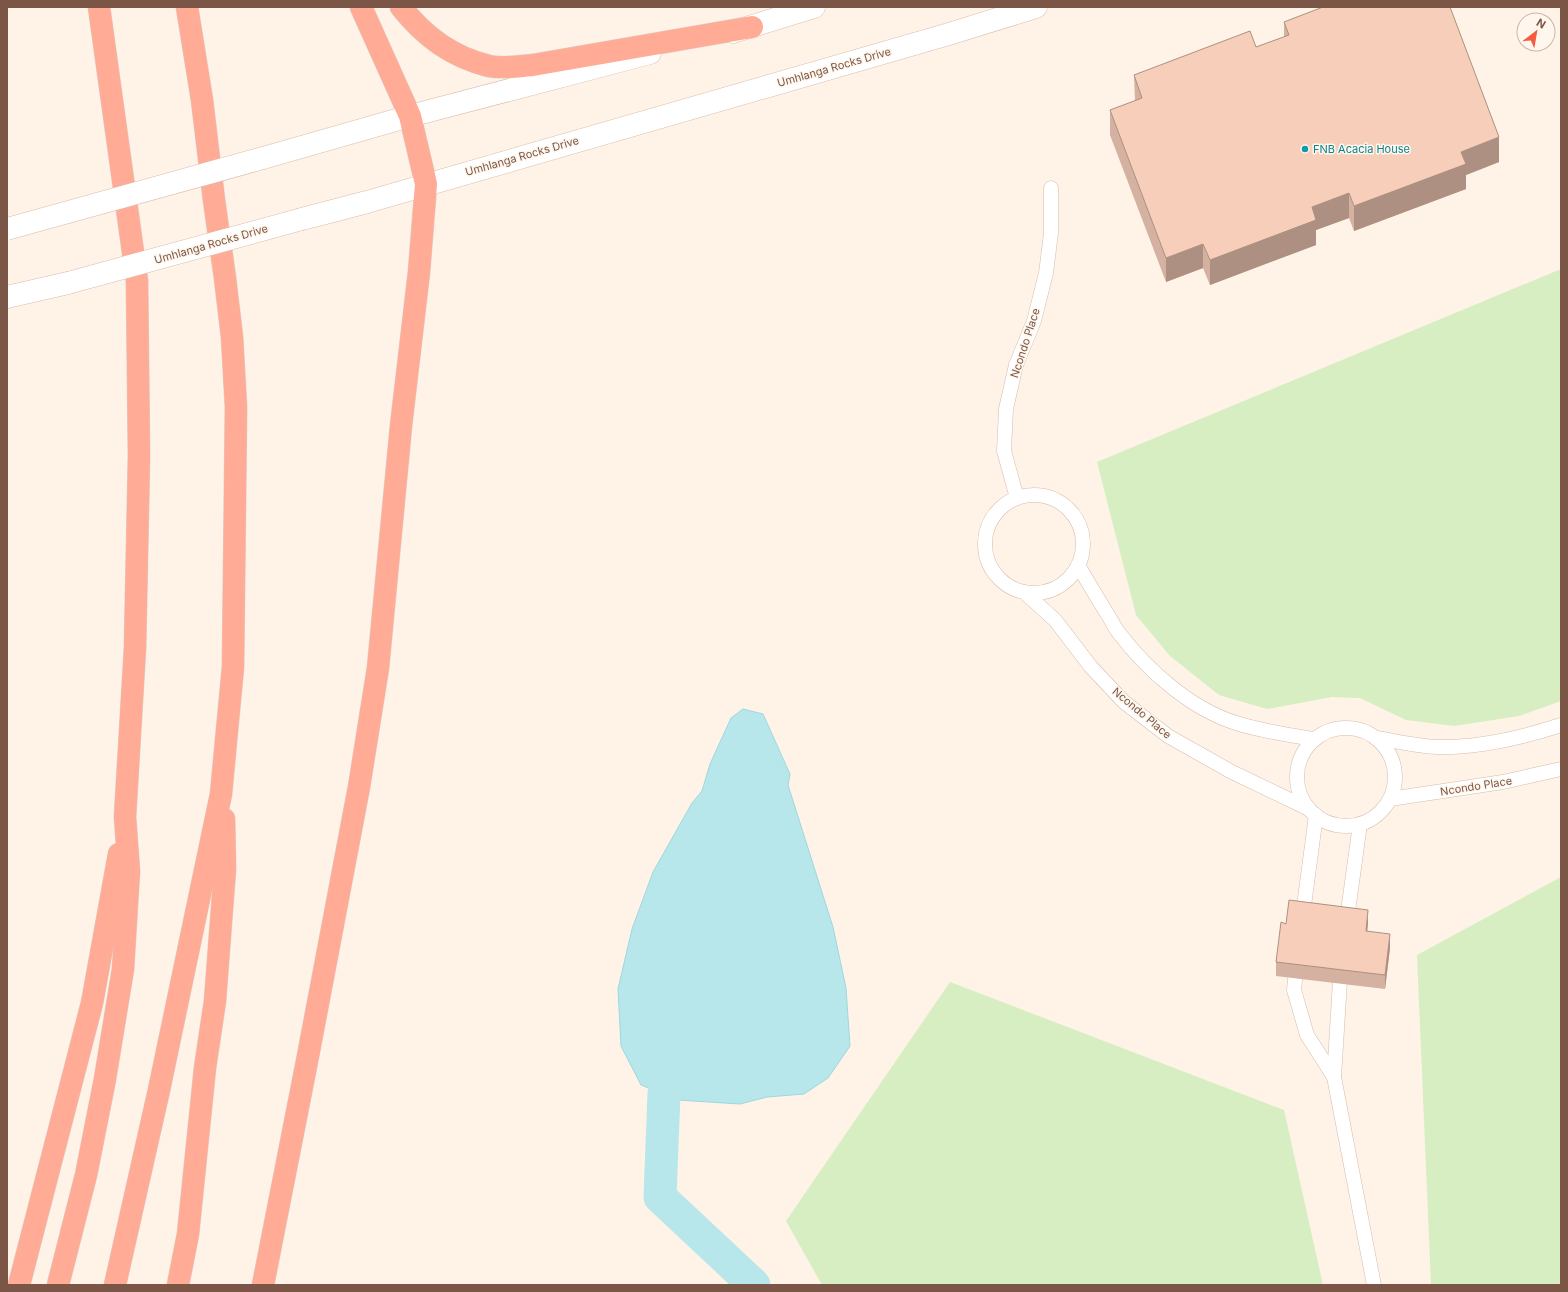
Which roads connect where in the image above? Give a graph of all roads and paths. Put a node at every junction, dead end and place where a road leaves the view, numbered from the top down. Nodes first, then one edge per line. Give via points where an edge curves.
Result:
1 (99, 7) edge
2 (186, 7) edge
3 (361, 7) edge
4 (401, 7) edge
5 (814, 7) edge
6 (1036, 7) edge
7 (752, 27) junction
8 (410, 116) junction
9 (426, 184) junction
10 (1051, 188) dead end
11 (7, 228) edge
12 (7, 297) edge
13 (1016, 498) junction
14 (1078, 565) junction
15 (1024, 592) junction
16 (1561, 725) edge
17 (1376, 738) junction
18 (1314, 740) junction
19 (1561, 769) edge
20 (221, 794) junction
21 (1390, 799) junction
22 (1312, 812) junction
23 (126, 817) junction
24 (1360, 824) junction
25 (1300, 932) edge
26 (1344, 940) edge
27 (1298, 948) edge
28 (1342, 954) edge
29 (1334, 1077) junction
30 (18, 1285) edge
31 (58, 1285) edge
32 (115, 1285) edge
33 (178, 1285) edge
34 (263, 1285) edge
35 (1374, 1285) edge

1 - 23 highway via 137,281 139,456 135,648
2 - 20 highway via 202,100 225,278 236,407 233,667
3 - 8 highway
4 - 7 highway via 425,34 452,52 490,66 533,65
5 - 7 main road
6 - 9 main road, Umhlanga Rocks Drive
7 - 8 main road
8 - 9 highway
8 - 11 main road, bridge
9 - 12 main road, Umhlanga Rocks Drive, bridge via 68,283
9 - 34 highway via 378,668 356,802
10 - 13 lane, Ncondo Place via 1051,233 1046,273 1034,321 1016,365 1006,409 1004,451
13 - 14 lane, Ncondo Place via 1033,495 1049,497 1068,509 1081,533 1082,550
13 - 15 lane, Ncondo Place via 1003,505 992,517 986,532 985,547 988,562 997,576 1009,586
14 - 15 lane, Ncondo Place via 1068,579 1055,588 1040,592
14 - 18 lane via 1118,632 1167,683 1214,714 1236,723
15 - 22 lane, Ncondo Place via 1054,620 1090,667 1120,697 1168,736 1230,771
16 - 17 lane, Ncondo Place via 1501,741 1468,746 1436,747
17 - 18 lane, Ncondo Place via 1361,731 1345,728 1328,731
17 - 21 lane, Ncondo Place via 1387,751 1394,766 1394,783
18 - 22 lane, Ncondo Place via 1304,751 1298,766 1297,781 1301,796
19 - 21 lane, Ncondo Place via 1503,782
20 - 32 highway
20 - 33 highway via 225,830 225,868 215,1001 205,1068 188,1234
21 - 24 lane, Ncondo Place via 1380,812
22 - 24 lane, Ncondo Place via 1326,822 1337,825
22 - 25 lane
23 - 30 highway via 92,1003
23 - 31 highway via 129,871 123,969 86,1175
24 - 26 lane
27 - 29 lane via 1294,990 1307,1035
28 - 29 lane
29 - 35 lane

